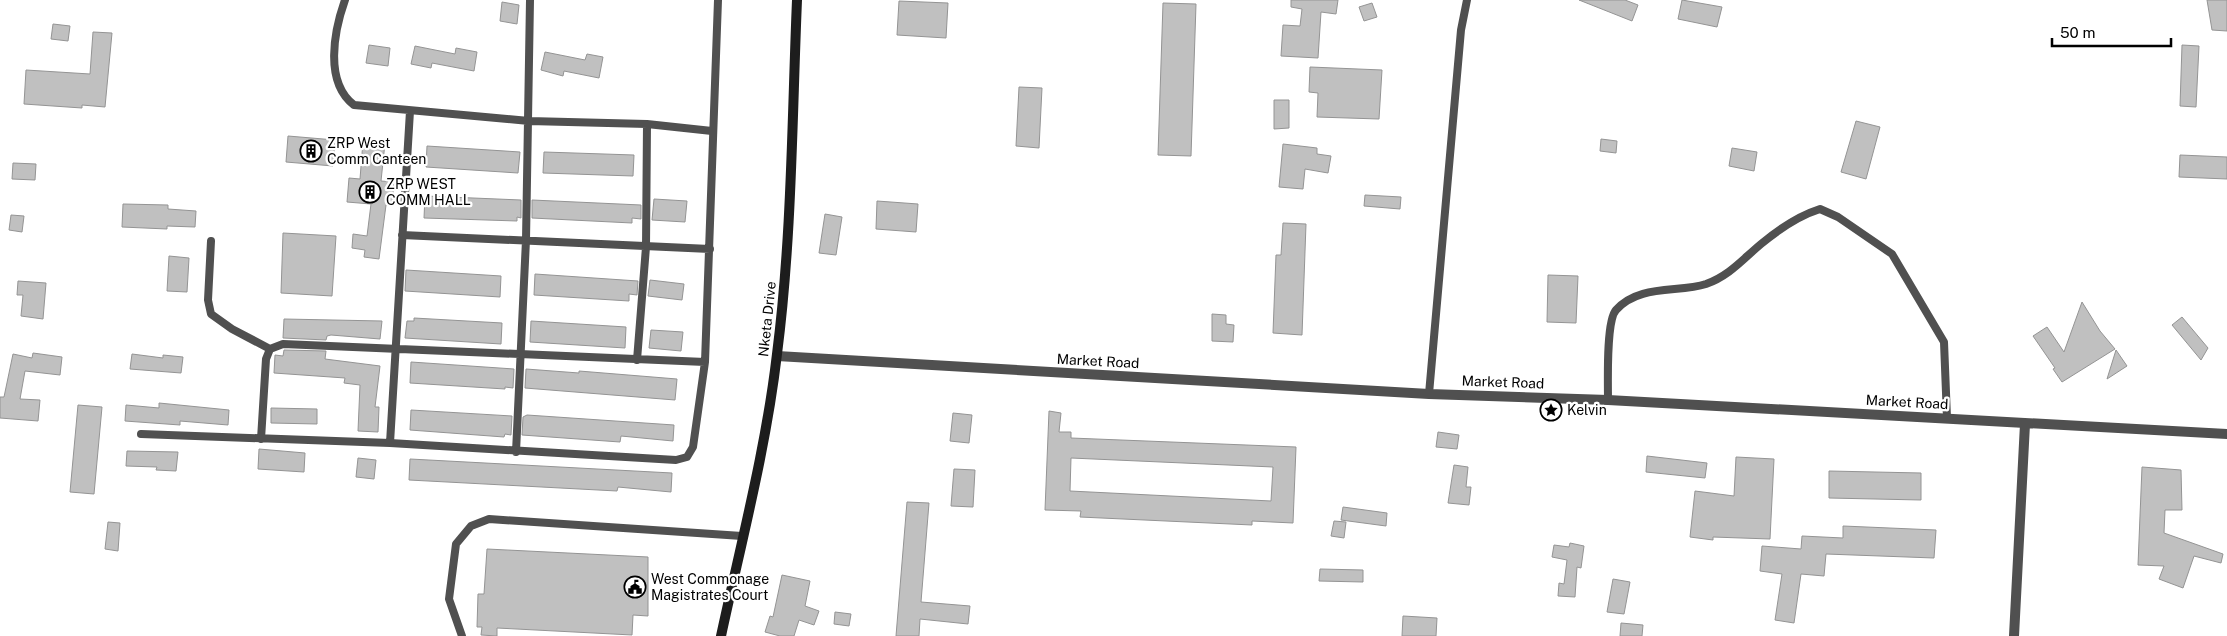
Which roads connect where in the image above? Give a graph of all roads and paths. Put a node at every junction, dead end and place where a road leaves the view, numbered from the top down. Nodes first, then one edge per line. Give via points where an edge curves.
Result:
1 (345, 0) edge
2 (530, 0) edge
3 (718, 0) edge
4 (797, 0) edge
5 (1467, 0) edge
6 (410, 112) junction
7 (529, 121) junction
8 (648, 124) junction
9 (712, 131) junction
10 (402, 235) junction
11 (526, 240) junction
12 (211, 241) dead end
13 (646, 247) junction
14 (710, 249) junction
15 (270, 349) junction
16 (395, 350) junction
17 (519, 355) junction
18 (777, 356) junction
19 (637, 360) junction
20 (705, 362) junction
21 (1430, 394) junction
22 (1608, 400) junction
23 (1947, 418) junction
24 (2025, 424) junction
25 (142, 434) dead end
26 (2227, 434) edge
27 (261, 439) junction
28 (390, 442) junction
29 (516, 452) junction
30 (742, 536) junction
31 (462, 636) edge
32 (721, 636) edge
33 (2014, 636) edge

1 - 6 lane via 335,47 338,85 344,97 354,105
2 - 7 lane
3 - 9 lane
4 - 18 street, Nketa Drive via 787,255
5 - 21 lane via 1461,30
6 - 7 lane
6 - 10 lane
7 - 8 lane
7 - 11 lane
8 - 9 lane
8 - 13 lane
9 - 14 lane
10 - 11 lane
10 - 16 lane
11 - 13 lane
11 - 17 lane
12 - 15 lane via 208,300 211,314
13 - 14 lane
13 - 19 lane
14 - 20 lane
15 - 16 lane via 283,344
15 - 27 lane via 266,358
16 - 17 lane
16 - 28 lane
17 - 19 lane
17 - 29 lane
18 - 21 street, Market Road
18 - 30 street, Nketa Drive via 766,426
19 - 20 lane
20 - 29 lane via 693,447 687,457 676,460
21 - 22 street, Market Road
22 - 23 street, Market Road
22 - 23 lane via 1610,334 1615,311 1628,300 1664,288 1704,284 1725,275 1778,231 1801,216 1820,209 1838,217 1892,254 1944,342
23 - 24 street, Market Road
24 - 26 street, Market Road
24 - 33 street
25 - 27 lane
27 - 28 lane
28 - 29 lane
30 - 31 lane via 489,519 471,526 456,544 449,599
30 - 32 street, Nketa Drive

